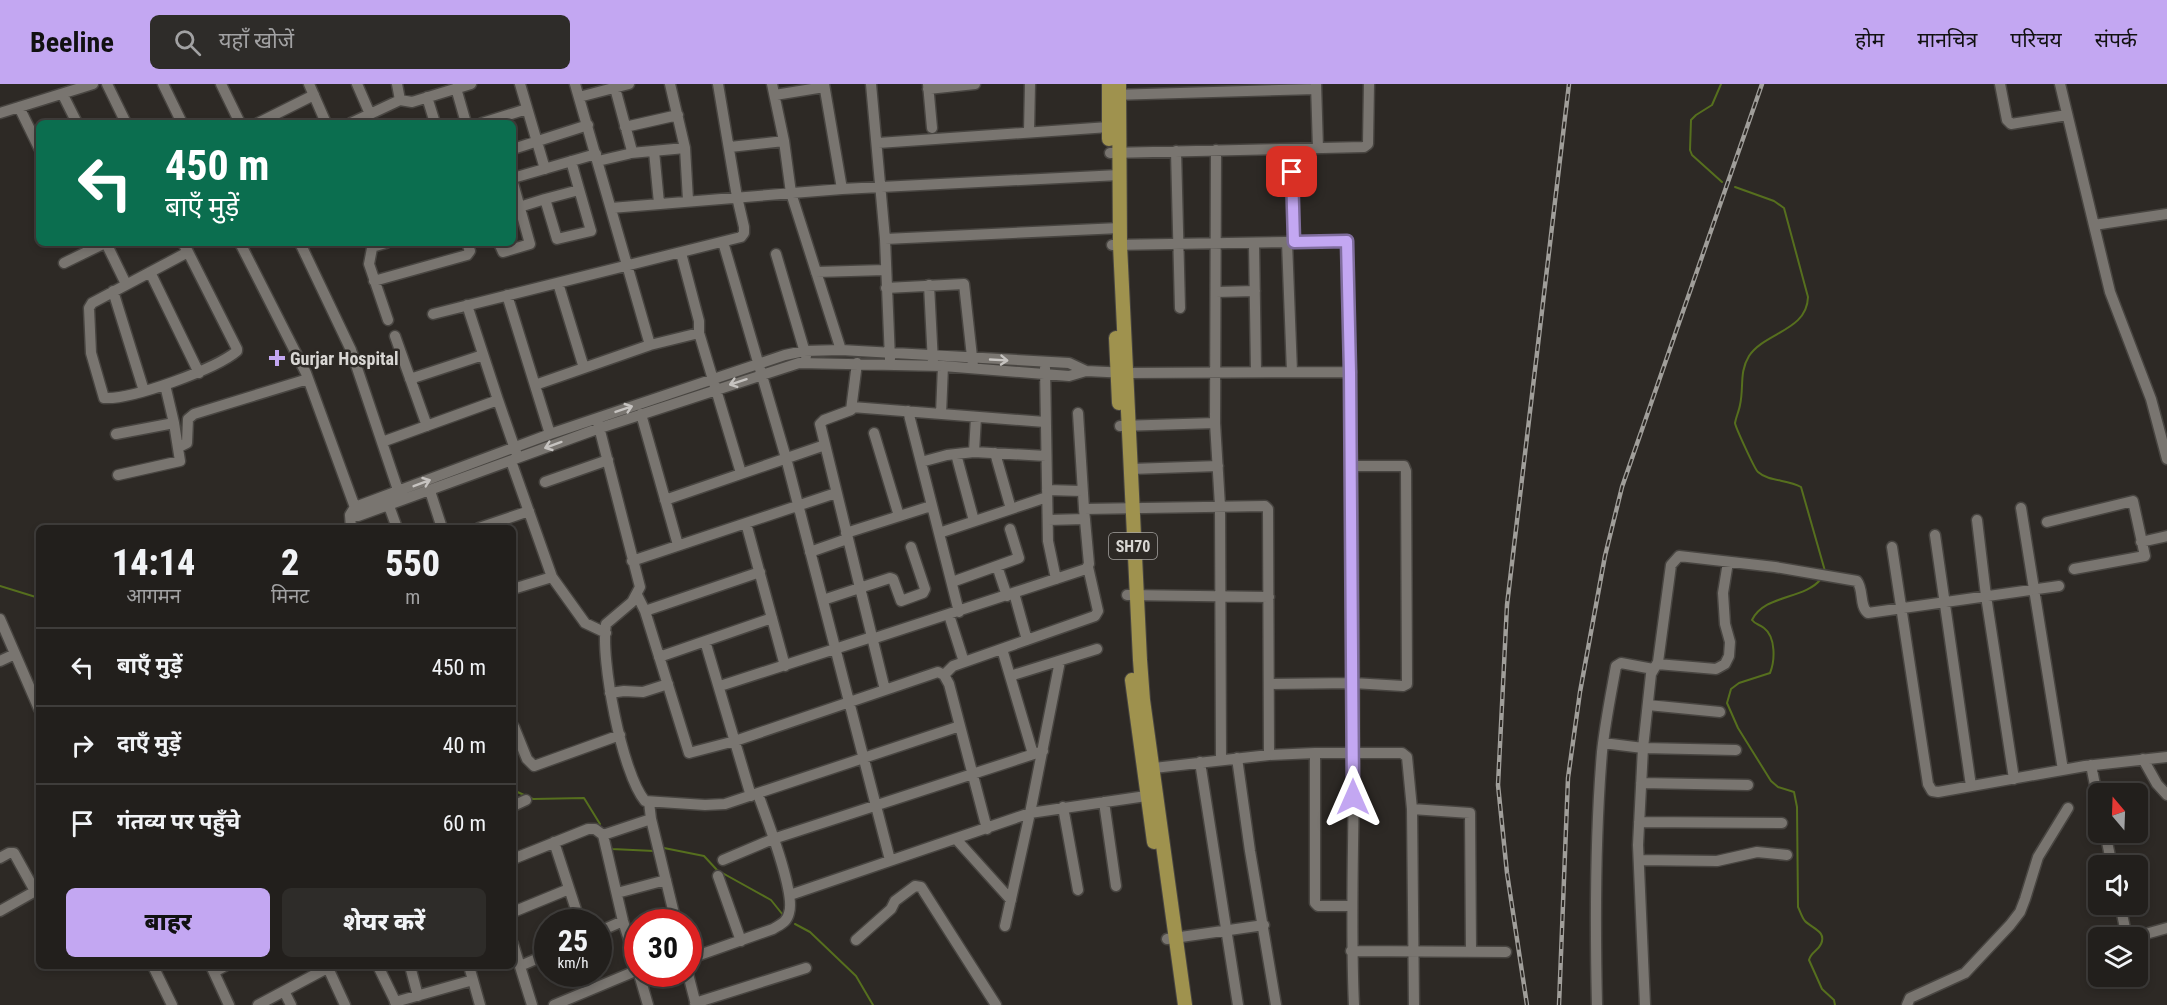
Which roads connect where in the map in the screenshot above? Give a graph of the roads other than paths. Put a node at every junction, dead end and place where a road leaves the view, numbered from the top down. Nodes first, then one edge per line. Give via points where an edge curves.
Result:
1 (93, 84) edge
2 (107, 84) edge
3 (163, 84) edge
4 (221, 84) edge
5 (357, 84) edge
6 (397, 84) edge
7 (471, 84) edge
8 (520, 84) edge
9 (575, 84) edge
10 (629, 84) edge
11 (670, 84) edge
12 (718, 84) edge
13 (772, 84) edge
14 (871, 84) edge
15 (975, 84) edge
16 (1030, 84) edge
17 (1369, 84) edge
18 (2000, 84) edge
19 (2060, 84) edge
20 (824, 85) edge
21 (928, 86) edge
22 (1266, 87) edge
23 (1316, 87) edge
24 (450, 88) edge
25 (615, 88) junction
26 (1199, 88) edge
27 (311, 89) edge
28 (1114, 90) edge
29 (63, 95) junction
30 (775, 95) junction
31 (427, 97) junction
32 (579, 97) junction
33 (403, 100) junction
34 (19, 107) junction
35 (527, 109) junction
36 (0, 113) edge
37 (370, 114) junction
38 (678, 115) junction
39 (2067, 115) junction
40 (76, 120) edge
41 (125, 120) edge
42 (181, 120) edge
43 (239, 120) edge
44 (263, 120) edge
45 (325, 120) edge
46 (357, 120) edge
47 (434, 120) edge
48 (465, 120) edge
49 (499, 120) edge
50 (588, 125) junction
51 (625, 127) junction
52 (1109, 127) junction
53 (932, 128) dead end
54 (1029, 132) junction
55 (537, 141) junction
56 (784, 141) junction
57 (36, 142) edge
58 (878, 143) junction
59 (516, 147) edge
60 (730, 147) junction
61 (685, 148) junction
62 (1318, 148) junction
63 (1292, 149) junction
64 (1216, 150) junction
65 (654, 151) junction
66 (1176, 151) junction
67 (631, 153) junction
68 (1114, 153) junction
69 (597, 158) junction
70 (571, 161) junction
71 (545, 168) junction
72 (1115, 175) junction
73 (516, 177) edge
74 (881, 187) junction
75 (842, 189) junction
76 (579, 190) junction
77 (791, 193) junction
78 (737, 197) junction
79 (545, 199) junction
80 (688, 200) junction
81 (659, 203) junction
82 (516, 208) edge
83 (611, 208) junction
84 (2167, 214) edge
85 (2094, 225) junction
86 (1115, 228) junction
87 (885, 239) junction
88 (1290, 242) junction
89 (723, 243) junction
90 (1217, 243) junction
91 (1254, 243) junction
92 (1178, 244) junction
93 (1116, 245) junction
94 (99, 246) edge
95 (107, 246) edge
96 (242, 246) edge
97 (301, 246) edge
98 (372, 246) edge
99 (468, 246) edge
100 (500, 246) edge
101 (186, 247) edge
102 (681, 252) junction
103 (776, 254) dead end
104 (64, 263) dead end
105 (627, 266) junction
106 (885, 270) junction
107 (150, 272) junction
108 (816, 272) junction
109 (374, 281) junction
110 (558, 283) junction
111 (126, 284) junction
112 (928, 285) junction
113 (886, 288) junction
114 (113, 291) junction
115 (1255, 291) junction
116 (1216, 292) junction
117 (507, 294) junction
118 (467, 304) junction
119 (1179, 308) dead end
120 (433, 314) dead end
121 (388, 320) dead end
122 (699, 333) junction
123 (395, 336) dead end
124 (650, 345) junction
125 (841, 350) junction
126 (483, 355) junction
127 (806, 356) junction
128 (890, 359) junction
129 (1045, 362) junction
130 (857, 363) junction
131 (937, 363) junction
132 (973, 363) junction
133 (584, 368) junction
134 (761, 369) junction
135 (1086, 371) junction
136 (1256, 372) junction
137 (1292, 372) junction
138 (1350, 372) junction
139 (199, 373) junction
140 (1123, 373) junction
141 (1216, 373) junction
142 (1044, 374) junction
143 (308, 379) junction
144 (410, 379) junction
145 (715, 384) junction
146 (165, 385) junction
147 (535, 385) junction
148 (144, 391) junction
149 (498, 400) junction
150 (852, 407) junction
151 (908, 411) junction
152 (1078, 413) dead end
153 (641, 414) junction
154 (941, 414) junction
155 (976, 417) junction
156 (1045, 422) junction
157 (174, 423) junction
158 (598, 423) junction
159 (1215, 423) junction
160 (427, 426) junction
161 (1125, 426) junction
162 (874, 433) dead end
163 (116, 434) dead end
164 (550, 434) junction
165 (382, 442) junction
166 (825, 445) junction
167 (179, 447) junction
168 (514, 447) junction
169 (974, 452) junction
170 (995, 453) junction
171 (956, 454) junction
172 (1046, 456) junction
173 (786, 458) junction
174 (515, 459) junction
175 (2167, 459) edge
176 (608, 460) junction
177 (921, 462) junction
178 (1218, 466) junction
179 (1351, 466) junction
180 (1131, 469) junction
181 (741, 473) junction
182 (117, 475) dead end
183 (545, 482) dead end
184 (430, 491) junction
185 (1082, 491) junction
186 (836, 493) junction
187 (1047, 494) junction
188 (400, 497) junction
189 (665, 500) junction
190 (389, 506) junction
191 (797, 506) junction
192 (932, 506) junction
193 (1220, 506) junction
194 (2021, 508) dead end
195 (1011, 509) junction
196 (1128, 509) junction
197 (529, 511) junction
198 (355, 513) junction
199 (1084, 514) junction
200 (899, 516) junction
201 (1048, 520) junction
202 (1977, 520) dead end
203 (974, 521) junction
204 (2047, 522) dead end
205 (746, 523) junction
206 (352, 525) edge
207 (396, 525) edge
208 (441, 525) edge
209 (495, 525) edge
210 (1010, 529) dead end
211 (939, 532) junction
212 (1935, 535) dead end
213 (847, 536) junction
214 (2167, 536) edge
215 (2141, 542) junction
216 (678, 545) junction
217 (1892, 547) dead end
218 (912, 548) dead end
219 (810, 552) junction
220 (632, 561) junction
221 (1728, 562) junction
222 (997, 566) junction
223 (1088, 567) junction
224 (2074, 569) dead end
225 (760, 572) junction
226 (552, 577) junction
227 (1056, 579) junction
228 (952, 582) junction
229 (2058, 586) dead end
230 (516, 587) edge
231 (860, 588) junction
232 (2035, 589) junction
233 (1010, 594) junction
234 (637, 595) junction
235 (1132, 595) junction
236 (1986, 596) junction
237 (1221, 597) junction
238 (1269, 597) junction
239 (823, 600) junction
240 (1944, 603) junction
241 (1902, 609) junction
242 (645, 611) junction
243 (954, 613) junction
244 (772, 618) junction
245 (0, 619) edge
246 (606, 633) junction
247 (872, 638) junction
248 (1027, 640) junction
249 (705, 641) junction
250 (836, 649) junction
251 (1002, 649) junction
252 (1097, 649) dead end
253 (15, 654) junction
254 (659, 657) junction
255 (0, 661) edge
256 (1060, 661) junction
257 (964, 662) junction
258 (784, 666) junction
259 (1655, 667) junction
260 (944, 675) junction
261 (1010, 676) junction
262 (1353, 683) junction
263 (668, 684) junction
264 (1269, 684) junction
265 (720, 686) junction
266 (885, 690) junction
267 (610, 693) junction
268 (36, 702) edge
269 (850, 702) junction
270 (1648, 705) junction
271 (1720, 712) dead end
272 (960, 726) junction
273 (516, 732) edge
274 (620, 735) junction
275 (735, 741) junction
276 (1603, 743) junction
277 (1643, 748) junction
278 (1736, 750) dead end
279 (1038, 753) junction
280 (1315, 753) junction
281 (1354, 753) junction
282 (1269, 754) junction
283 (864, 758) junction
284 (1237, 758) junction
285 (2167, 758) edge
286 (2144, 759) junction
287 (1221, 760) junction
288 (1200, 762) junction
289 (2091, 765) junction
290 (1148, 768) junction
291 (2063, 770) junction
292 (972, 773) junction
293 (2014, 778) junction
294 (1641, 783) junction
295 (2095, 783) edge
296 (1748, 786) dead end
297 (1971, 786) junction
298 (755, 795) junction
299 (2167, 795) edge
300 (1152, 796) junction
301 (526, 800) dead end
302 (649, 802) junction
303 (1104, 802) junction
304 (516, 805) edge
305 (877, 806) junction
306 (1063, 807) junction
307 (2068, 808) dead end
308 (1412, 809) junction
309 (1030, 813) junction
310 (651, 819) junction
311 (1639, 822) junction
312 (1782, 823) dead end
313 (987, 829) junction
314 (603, 835) junction
315 (773, 839) junction
316 (956, 839) junction
317 (554, 842) junction
318 (1786, 855) dead end
319 (0, 858) edge
320 (516, 858) edge
321 (723, 860) dead end
322 (890, 860) junction
323 (1639, 860) junction
324 (718, 876) dead end
325 (666, 880) junction
326 (1116, 886) dead end
327 (36, 888) edge
328 (569, 889) junction
329 (1078, 890) dead end
330 (36, 891) edge
331 (616, 893) junction
332 (790, 895) junction
333 (1011, 900) junction
334 (1352, 906) junction
335 (576, 909) edge
336 (673, 909) edge
337 (0, 911) edge
338 (516, 911) edge
339 (623, 921) junction
340 (624, 924) edge
341 (1264, 925) junction
342 (612, 926) edge
343 (1005, 926) dead end
344 (2167, 928) edge
345 (1227, 930) junction
346 (2148, 933) edge
347 (1171, 938) junction
348 (856, 940) dead end
349 (741, 941) junction
350 (1351, 951) junction
351 (1414, 951) junction
352 (1471, 951) junction
353 (1506, 952) dead end
354 (516, 953) edge
355 (702, 954) edge
356 (534, 960) edge
357 (520, 966) junction
358 (806, 968) dead end
359 (154, 969) edge
360 (213, 969) edge
361 (330, 969) edge
362 (379, 969) edge
363 (411, 969) edge
364 (470, 969) edge
365 (309, 971) edge
366 (624, 977) edge
367 (473, 980) junction
368 (643, 987) edge
369 (691, 987) edge
370 (284, 991) junction
371 (418, 996) junction
372 (396, 1004) edge
373 (695, 1004) edge
374 (172, 1005) edge
375 (229, 1005) edge
376 (258, 1005) edge
377 (291, 1005) edge
378 (345, 1005) edge
379 (480, 1005) edge
380 (532, 1005) edge
381 (554, 1005) edge
382 (648, 1005) edge
383 (996, 1005) edge
384 (1176, 1005) edge
385 (1185, 1005) edge
386 (1238, 1005) edge
387 (1276, 1005) edge
388 (1354, 1005) edge
389 (1414, 1005) edge
390 (1597, 1005) edge
391 (1645, 1005) edge
392 (1907, 1005) edge

1 - 29 street
2 - 41 street
3 - 42 street
4 - 43 street
5 - 37 street
6 - 33 street
7 - 24 street
8 - 35 street
9 - 32 street
10 - 25 street
11 - 38 street
12 - 60 street
13 - 30 street
14 - 58 street
15 - 21 street
16 - 54 street
17 - 62 street via 1367,146
18 - 39 street via 2011,124
19 - 39 street
20 - 30 street
20 - 75 street
21 - 53 street
22 - 23 street
22 - 26 street
23 - 62 street
24 - 31 street
24 - 48 street
25 - 32 street
25 - 51 street
26 - 28 street
27 - 44 street
27 - 45 street
28 - 52 main road, SH70
28 - 68 main road, SH70
29 - 34 street
29 - 40 street
30 - 56 street
31 - 33 street
31 - 47 street
32 - 50 street
33 - 37 street
34 - 36 street
34 - 57 street
35 - 49 street
35 - 55 street
37 - 46 street
38 - 51 street
38 - 61 street
39 - 85 street
50 - 55 street
50 - 69 street
51 - 67 street
52 - 54 street
52 - 68 main road, SH70
54 - 58 street
55 - 59 street
55 - 71 street
56 - 60 street
56 - 77 street
58 - 74 street
60 - 78 street
61 - 65 street
61 - 80 street
62 - 63 street
63 - 64 street
63 - 88 street
64 - 66 street
64 - 90 street
65 - 67 street
65 - 81 street
66 - 68 street
66 - 92 street
67 - 69 street
68 - 72 main road, SH70
69 - 70 street
69 - 83 street
70 - 71 street
70 - 76 street
71 - 73 street
72 - 74 street
72 - 86 main road, SH70
74 - 75 street
74 - 87 street
75 - 77 street
76 - 79 street
76 - 79 street via 589,231 556,239
77 - 78 street
77 - 108 street
78 - 80 street
78 - 89 street via 744,233
79 - 82 street
80 - 81 street
81 - 83 street
82 - 100 street via 530,244 503,252
83 - 105 street
84 - 85 street
85 - 175 street via 2110,292 2151,399
86 - 87 street
86 - 93 main road, SH70
87 - 106 street
88 - 91 street
88 - 137 street
88 - 138 street via 1347,241
89 - 102 street
89 - 134 street
90 - 91 street
90 - 92 street
90 - 116 street
91 - 115 street
92 - 93 street
92 - 119 street
93 - 140 main road, SH70
94 - 104 street
95 - 111 street
96 - 143 street
97 - 165 street via 351,350
98 - 109 street via 369,264
99 - 109 street via 467,255
101 - 107 street
101 - 139 street via 237,349
102 - 105 street
102 - 122 street
103 - 127 street
105 - 110 street
105 - 124 street
106 - 108 street
106 - 113 street
107 - 111 street
107 - 139 street
108 - 125 street
109 - 121 street
110 - 117 street
110 - 133 street
111 - 114 street
112 - 113 street
112 - 131 street
112 - 132 street via 964,284
113 - 128 street
114 - 148 street
114 - 148 street via 89,308 91,353 103,396 106,399
115 - 116 street
115 - 136 street
116 - 141 street
117 - 118 street
117 - 147 street
118 - 120 street
118 - 126 street
122 - 124 street
122 - 145 street
123 - 144 street
124 - 133 street
125 - 127 street
125 - 128 street
126 - 144 street
126 - 149 street
127 - 130 street
127 - 134 street
128 - 130 street
128 - 131 street
132 -> 129 street
129 - 135 street via 1069,363
129 - 142 street
130 - 150 street
131 - 132 street
131 - 154 street
132 - 142 street
133 - 147 street
134 - 145 street
134 - 173 street
135 - 140 street
135 - 142 street
136 - 137 street
136 - 141 street
137 - 138 street
138 - 179 street
139 - 146 street
140 - 141 street
140 - 161 main road, SH70
141 - 159 street
142 - 156 street
143 - 167 street via 194,414 188,419 187,443
143 - 198 street
144 - 160 street
145 - 153 street
158 -> 145 street
145 - 181 street
146 - 148 street
146 - 157 street
147 - 164 street
149 - 160 street
149 - 168 street
150 - 151 street
150 - 166 street via 849,412 821,422
151 - 154 street
151 - 177 street
152 - 185 street
153 - 158 street
153 - 189 street
154 - 155 street
155 - 156 street
155 - 169 street
156 - 172 street
157 - 163 street
157 - 167 street
158 - 164 street
158 -> 174 street
158 - 176 street
159 - 161 street
159 - 178 street
160 - 165 street
161 - 180 main road, SH70
161 - 196 main road, SH70
162 - 200 street
164 - 168 street
165 - 188 street
166 - 173 street
166 - 186 street
167 - 182 street via 178,463
168 - 174 street
188 -> 168 street
169 - 170 street
169 - 171 street
170 - 172 street
170 - 195 street
171 - 177 street
171 - 203 street
172 - 187 street
173 - 181 street
173 - 191 street
174 - 184 street
174 - 197 street
176 - 183 street
176 - 220 street
177 - 192 street
178 - 180 street
178 - 193 street
179 - 262 street
179 - 262 street via 1404,466 1406,471 1407,684
180 - 196 main road, SH70
181 - 189 street
184 - 188 street
184 - 208 street
185 - 187 street
185 - 199 street
186 - 191 street
186 - 213 street
187 - 195 street
187 - 201 street
188 - 190 street
188 - 198 street
189 - 216 street
190 - 198 street
190 - 207 street
191 - 205 street
191 - 219 street
192 - 200 street
192 - 211 street
193 - 196 street
193 - 237 street
193 - 238 street via 1268,509
194 - 232 street
195 - 203 street
196 - 199 street
196 - 235 main road, SH70
197 - 209 street
197 - 226 street
198 - 206 street
199 - 201 street
199 - 223 street
200 - 213 street
201 - 227 street via 1049,550
202 - 236 street
203 - 211 street
204 - 215 street via 2133,501
205 - 216 street
205 - 225 street
210 - 222 street via 1019,558
211 - 228 street
212 - 240 street
213 - 219 street
213 - 231 street
214 - 215 street
215 - 224 street via 2145,556
216 - 220 street
217 - 241 street
218 - 231 street via 923,593 901,601 892,578
219 - 239 street
220 - 234 street via 640,587
221 - 241 street via 1818,573 1859,583 1866,612
221 - 259 street via 1678,556 1673,561
221 - 259 street via 1723,593 1730,642 1725,664 1716,669
222 - 228 street
222 - 233 street
223 - 227 street
223 - 248 street via 1097,614
225 - 242 street
225 - 244 street
226 - 230 street
226 - 246 street via 580,618
227 - 233 street
228 - 243 street
229 - 232 street
231 - 239 street
231 - 247 street
232 - 236 street
232 - 291 street
233 - 243 street
233 - 248 street
234 - 242 street
234 - 246 street via 606,624
235 - 237 street
235 - 290 main road, SH70 via 1134,701
236 - 240 street
236 - 293 street
237 - 238 street
237 - 287 street
238 - 264 street
239 - 250 street
240 - 241 street
240 - 297 street
241 - 297 street via 1928,784 1938,792
242 - 254 street
243 - 247 street
243 - 257 street
244 - 249 street
244 - 258 street
245 - 253 street
246 - 267 street
247 - 250 street
247 - 266 street
248 - 251 street
249 - 254 street
249 - 265 street
250 - 258 street
250 - 269 street
251 - 257 street
251 - 261 street
252 - 256 street
253 - 255 street
253 - 268 street
254 - 263 street
256 - 261 street
256 - 279 street
257 - 260 street
258 - 265 street
259 - 270 street
259 - 276 street via 1621,663 1616,666
260 - 266 street via 938,672
260 - 272 street
261 - 279 street
262 - 264 street
262 - 281 street
263 - 267 street via 643,692
263 - 275 street via 690,753
264 - 282 street
265 - 275 street
266 - 269 street
267 - 274 street
269 - 275 street
269 - 283 street
270 - 271 street
270 - 277 street
272 - 283 street
272 - 292 street
273 - 274 street via 534,766
274 - 302 street via 636,787
275 - 298 street
276 - 277 street
276 - 390 street via 1596,892
277 - 278 street
277 - 294 street
279 - 292 street
279 - 309 street
280 - 281 street
280 - 282 street
280 - 334 street via 1316,903
281 - 308 street via 1402,753 1407,757
281 - 334 street
282 - 284 street
283 - 298 street
283 - 305 street
284 - 287 street
284 - 341 street
285 - 286 street
286 - 289 street
286 - 299 street
287 - 288 street
288 - 290 street
288 - 345 street
289 - 291 street
289 - 295 street
290 - 300 main road, SH70
291 - 293 street
292 - 305 street
292 - 313 street
293 - 297 street
294 - 296 street
294 - 311 street
298 - 302 street via 705,806
298 - 315 street
300 - 303 street
300 - 347 main road, SH70
301 - 304 street
302 - 310 street
303 - 306 street
303 - 326 street
305 - 315 street
305 - 322 street
306 - 309 street
306 - 329 street
307 - 392 street via 2038,857 2020,912 2010,925 1965,973 1910,998
308 - 351 street
308 - 352 street via 1470,813
309 - 313 street
309 - 333 street
310 - 314 street
310 - 325 street
311 - 312 street
311 - 323 street
313 - 316 street
314 - 317 street via 588,829
314 - 331 street
315 - 321 street
315 - 332 street
316 - 322 street
316 - 333 street
317 - 320 street
317 - 328 street
318 - 323 street via 1757,852 1717,861
319 - 327 street via 14,853
322 - 332 street
323 - 391 street
324 - 349 street
325 - 331 street
325 - 336 street
328 - 335 street
328 - 338 street
330 - 337 street
331 - 339 street
332 - 349 street via 786,921
333 - 343 street
334 - 350 street
339 - 340 street
339 - 342 street
341 - 345 street
341 - 387 street
344 - 346 street
345 - 347 street
345 - 386 street
347 - 384 main road, SH70
347 - 385 main road, SH70
348 - 383 street via 895,901 915,886 921,887
349 - 355 street
350 - 351 street
350 - 388 street
351 - 352 street
351 - 389 street
352 - 353 street
354 - 357 street
356 - 357 street
357 - 380 street
358 - 373 street
359 - 374 street
360 - 375 street
361 - 378 street
362 - 372 street
363 - 371 street
364 - 367 street
365 - 370 street
366 - 381 street
367 - 371 street
367 - 379 street
368 - 382 street
369 - 373 street
370 - 376 street
370 - 377 street
371 - 372 street

